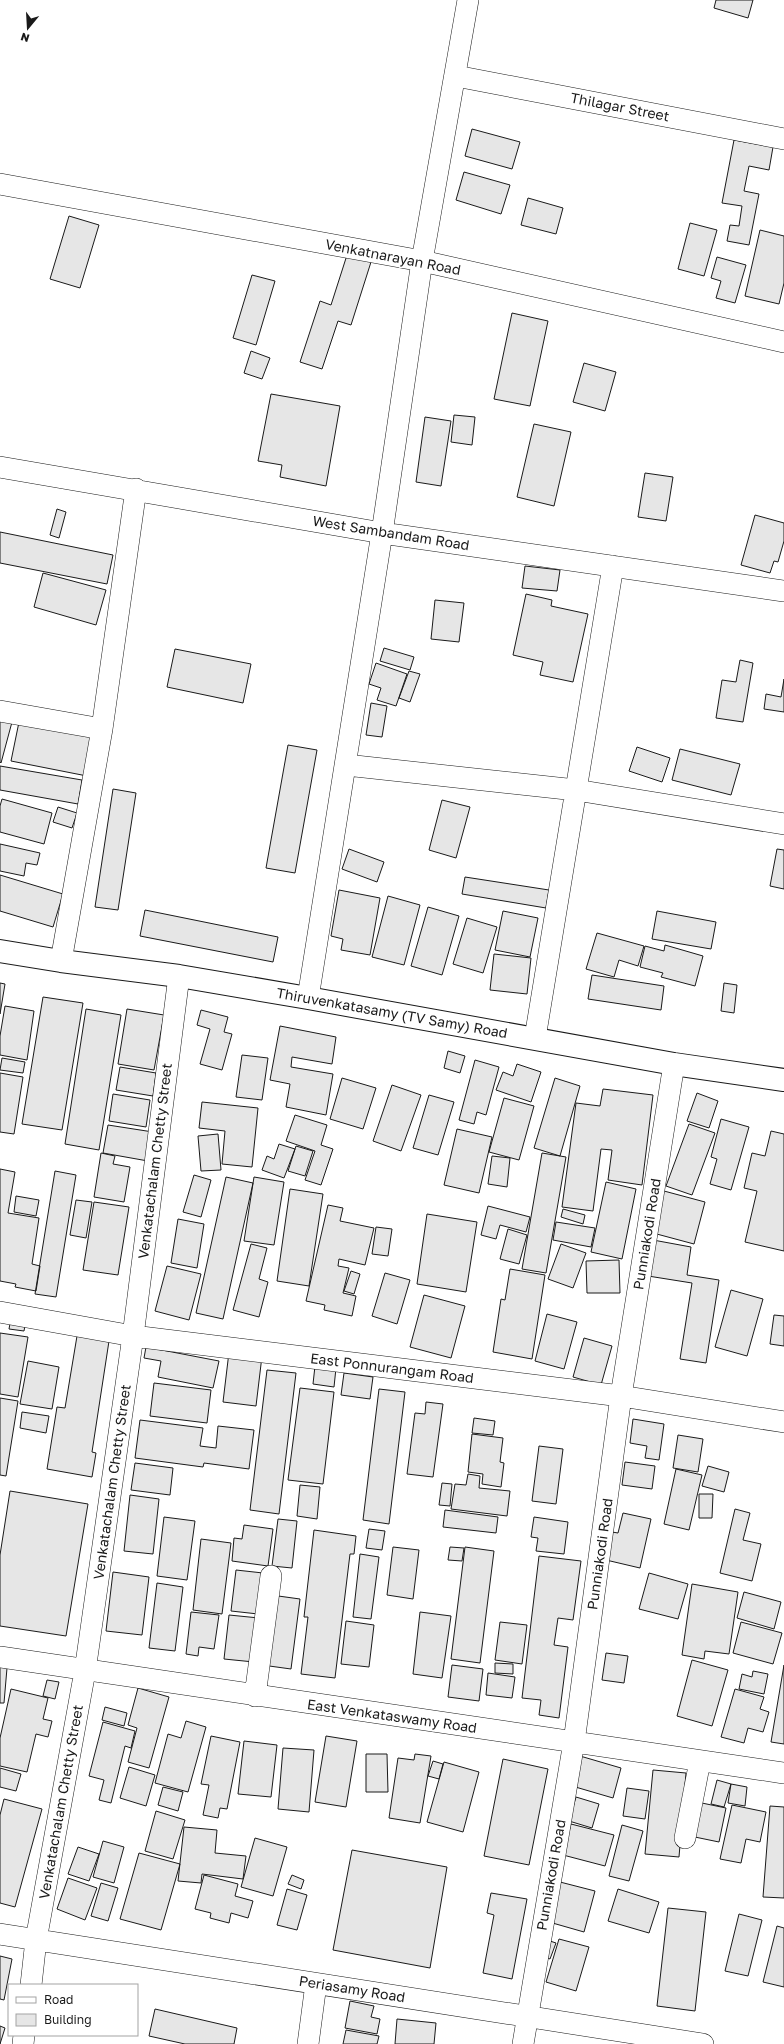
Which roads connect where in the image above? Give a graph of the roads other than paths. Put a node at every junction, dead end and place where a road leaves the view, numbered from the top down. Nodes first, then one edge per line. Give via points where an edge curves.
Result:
1 (468, 0) edge
2 (456, 76) junction
3 (784, 139) edge
4 (0, 184) edge
5 (422, 261) junction
6 (784, 342) edge
7 (0, 467) edge
8 (136, 489) junction
9 (382, 533) junction
10 (613, 566) junction
11 (784, 591) edge
12 (0, 711) edge
13 (102, 729) junction
14 (346, 765) junction
15 (576, 790) junction
16 (784, 824) edge
17 (0, 950) edge
18 (61, 962) junction
19 (179, 976) junction
20 (308, 998) junction
21 (535, 1038) junction
22 (674, 1064) junction
23 (784, 1080) edge
24 (0, 1312) edge
25 (133, 1336) junction
26 (621, 1396) junction
27 (784, 1422) edge
28 (272, 1576) dead end
29 (0, 1657) edge
30 (85, 1671) junction
31 (255, 1696) junction
32 (574, 1742) junction
33 (700, 1761) junction
34 (784, 1773) edge
35 (685, 1838) dead end
36 (0, 1934) edge
37 (36, 1940) junction
38 (30, 1984) edge
39 (316, 1984) junction
40 (526, 2017) junction
41 (601, 2036) edge
42 (308, 2044) edge
43 (523, 2044) edge
44 (703, 2044) edge

1 - 2 street
2 - 3 street, Thilagar Street
2 - 5 street
4 - 5 street, Venkatnarayan Road
5 - 6 street, Venkatnarayan Road
5 - 9 street
7 - 8 street, West Sambandam Road
8 - 9 street, West Sambandam Road
8 - 13 street
9 - 10 street, West Sambandam Road
9 - 14 street
10 - 11 street, West Sambandam Road
10 - 15 street
12 - 13 street
13 - 18 street
14 - 15 street
14 - 20 street
15 - 16 street
15 - 21 street
17 - 18 main road, Thiruvenkatasamy (TV Samy) Road
18 - 19 main road, Thiruvenkatasamy (TV Samy) Road
19 - 20 main road, Thiruvenkatasamy (TV Samy) Road
19 - 25 street, Venkatachalam Chetty Street
20 - 21 main road, Thiruvenkatasamy (TV Samy) Road
21 - 22 main road, Thiruvenkatasamy (TV Samy) Road
22 - 23 main road, Thiruvenkatasamy (TV Samy) Road
22 - 26 street, Punniakodi Road
24 - 25 street, East Ponnurangam Road
25 - 26 street, East Ponnurangam Road
25 - 30 street, Venkatachalam Chetty Street
26 - 27 street, East Ponnurangam Road
26 - 32 street, Punniakodi Road
28 - 31 street
29 - 30 street, East Venkataswamy Road
30 - 31 street, East Venkataswamy Road
30 - 37 street, Venkatachalam Chetty Street
31 - 32 street, East Venkataswamy Road
32 - 33 street, East Venkataswamy Road
32 - 40 street, Punniakodi Road
33 - 34 street, East Venkataswamy Road
33 - 35 street
36 - 37 street, Periasamy Road
37 - 38 street, Venkatachalam Chetty Street
37 - 39 street, Periasamy Road
39 - 40 street, Periasamy Road
39 - 42 street
40 - 41 street, Periasamy Road
40 - 43 street, Punniakodi Road
41 - 44 street, Periasamy Road

